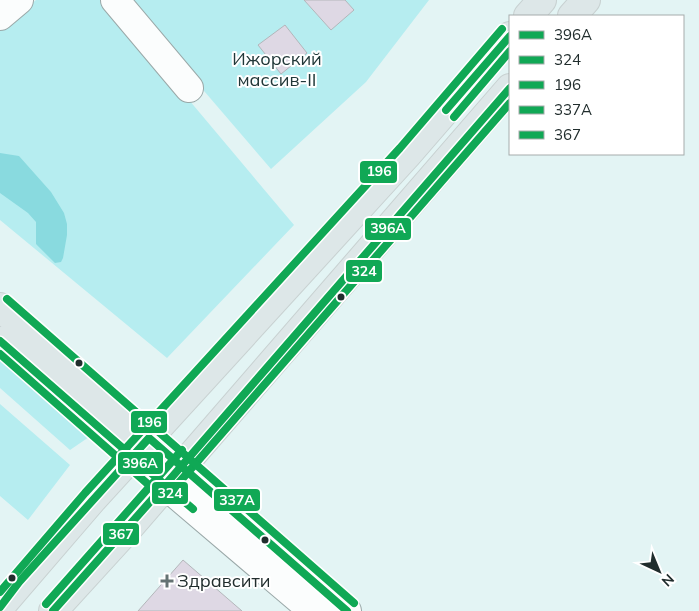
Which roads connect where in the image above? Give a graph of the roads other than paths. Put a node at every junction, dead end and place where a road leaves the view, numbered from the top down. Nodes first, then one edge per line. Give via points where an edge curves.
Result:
1 (19, 0) edge
2 (115, 0) edge
3 (542, 0) edge
4 (586, 0) edge
5 (529, 15) edge
6 (573, 15) edge
7 (0, 16) edge
8 (509, 37) edge
9 (189, 88) dead end
10 (509, 89) edge
11 (0, 307) edge
12 (0, 341) edge
13 (141, 447) junction
14 (173, 475) junction
15 (0, 607) edge
16 (53, 611) edge
17 (313, 611) edge
18 (347, 611) edge

1 - 7 street
2 - 9 street
3 - 5 main road
4 - 6 main road
8 - 13 main road via 407,155
10 - 14 main road
11 - 13 main road
12 - 13 main road
13 - 14 main road
13 - 15 main road
14 - 16 main road
14 - 17 street
14 - 18 street

